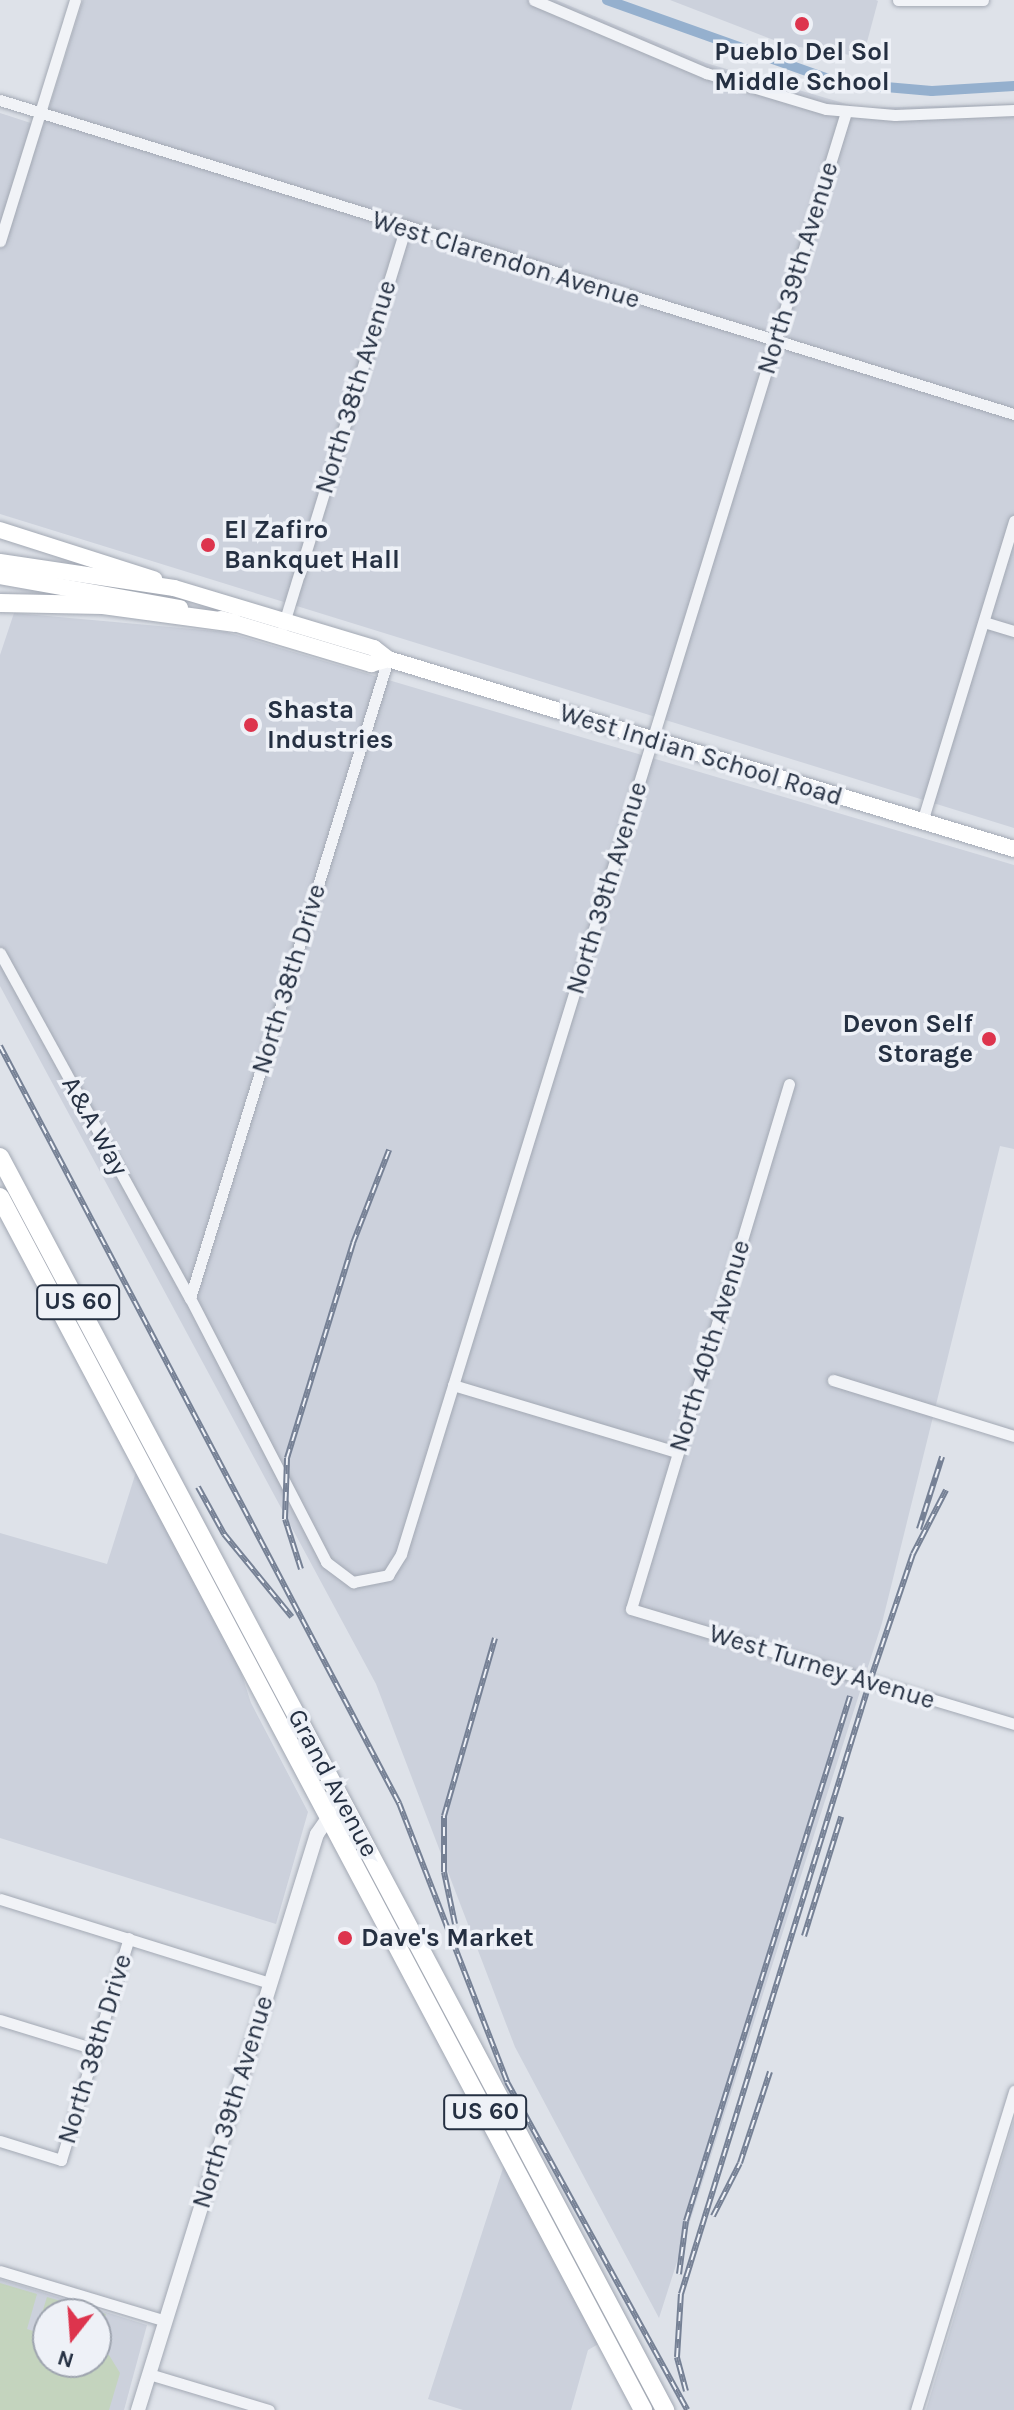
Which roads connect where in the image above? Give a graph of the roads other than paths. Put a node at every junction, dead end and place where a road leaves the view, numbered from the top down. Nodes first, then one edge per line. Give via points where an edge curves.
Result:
1 (75, 0) edge
2 (534, 0) edge
3 (898, 0) edge
4 (983, 0) edge
5 (0, 100) edge
6 (1014, 110) edge
7 (846, 112) junction
8 (40, 113) junction
9 (405, 229) junction
10 (0, 241) edge
11 (775, 344) junction
12 (1014, 414) edge
13 (1014, 521) edge
14 (0, 530) edge
15 (0, 562) edge
16 (0, 576) edge
17 (174, 588) junction
18 (0, 603) edge
19 (984, 622) junction
20 (234, 623) junction
21 (282, 629) junction
22 (1014, 631) edge
23 (388, 659) junction
24 (652, 740) junction
25 (922, 822) junction
26 (1014, 849) edge
27 (0, 953) edge
28 (789, 1084) dead end
29 (0, 1157) edge
30 (0, 1197) edge
31 (190, 1298) junction
32 (833, 1380) dead end
33 (453, 1385) junction
34 (1014, 1436) edge
35 (155, 1448) junction
36 (677, 1452) junction
37 (138, 1457) junction
38 (631, 1609) joint
39 (1014, 1724) edge
40 (344, 1804) junction
41 (327, 1815) junction
42 (0, 1899) edge
43 (129, 1938) junction
44 (269, 1983) junction
45 (0, 2020) edge
46 (95, 2049) junction
47 (1014, 2091) edge
48 (0, 2141) edge
49 (0, 2271) edge
50 (166, 2321) junction
51 (149, 2374) junction
52 (256, 2408) edge
53 (138, 2410) edge
54 (269, 2410) edge
55 (643, 2410) edge
56 (665, 2410) edge
57 (916, 2410) edge

1 - 8 street
2 - 7 street via 706,73
3 - 4 street
5 - 8 street, West Clarendon Avenue
6 - 7 street
7 - 11 street, North 39th Avenue
8 - 9 street, West Clarendon Avenue
8 - 10 street
9 - 11 street, West Clarendon Avenue
9 - 21 street, North 38th Avenue
11 - 12 street, West Clarendon Avenue
11 - 24 street, North 39th Avenue
13 - 19 street
14 - 17 main road
15 - 17 main road, West Indian School Road
16 - 20 main road, West Indian School Road via 161,604
17 - 21 main road, West Indian School Road
18 - 20 highway via 103,605
19 - 22 street
19 - 25 street
20 - 21 main road, West Indian School Road
21 - 23 main road, West Indian School Road via 374,648
23 - 24 main road, West Indian School Road
23 - 31 street, North 38th Drive
24 - 25 main road, West Indian School Road
24 - 33 street, North 39th Avenue
25 - 26 main road, West Indian School Road
27 - 31 street, A&A Way
28 - 36 street, North 40th Avenue
29 - 35 highway, Grand Avenue / US 60
30 - 37 highway, Grand Avenue / US 60
31 - 33 street, North 39th Avenue via 331,1570 353,1582 382,1579 394,1570
32 - 34 street
33 - 36 street
35 - 37 highway
35 - 40 highway, Grand Avenue / US 60
36 - 38 street, North 40th Avenue
37 - 41 highway, Grand Avenue / US 60
38 - 39 street, West Turney Avenue
40 - 41 street
40 - 56 highway, Grand Avenue / US 60
41 - 44 street, North 39th Avenue
41 - 55 highway, Grand Avenue / US 60
42 - 43 street
43 - 44 street
43 - 46 street, North 38th Drive
44 - 50 street, North 39th Avenue
45 - 46 street
46 - 48 street, North 38th Drive via 61,2160
47 - 57 street
49 - 50 street
50 - 51 street, North 39th Avenue
51 - 52 street
51 - 53 street, North 39th Avenue
52 - 54 street

